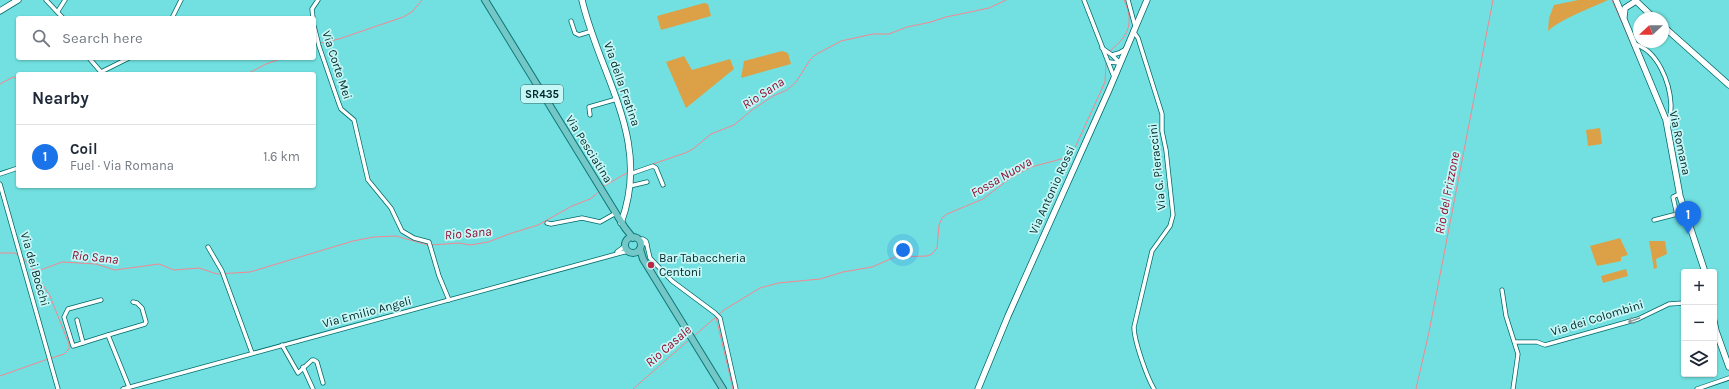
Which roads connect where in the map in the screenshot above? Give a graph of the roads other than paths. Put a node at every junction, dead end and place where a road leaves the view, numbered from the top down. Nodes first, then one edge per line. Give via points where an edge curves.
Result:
1 (18, 0) edge
2 (46, 0) edge
3 (65, 0) edge
4 (181, 0) edge
5 (318, 0) edge
6 (484, 0) edge
7 (582, 0) edge
8 (1084, 0) edge
9 (1128, 0) edge
10 (1147, 0) edge
11 (1616, 0) edge
12 (1635, 1) edge
13 (0, 11) edge
14 (58, 11) junction
15 (1647, 12) edge
16 (62, 16) edge
17 (173, 16) edge
18 (313, 16) edge
19 (571, 21) dead end
20 (1625, 21) junction
21 (1134, 29) junction
22 (592, 31) junction
23 (1669, 31) edge
24 (316, 34) edge
25 (1633, 41) edge
26 (1102, 48) junction
27 (1636, 48) edge
28 (1645, 48) edge
29 (1126, 49) junction
30 (1112, 55) junction
31 (91, 60) edge
32 (125, 60) edge
33 (1109, 62) junction
34 (1120, 63) junction
35 (101, 72) edge
36 (101, 72) edge
37 (1114, 77) junction
38 (1729, 85) edge
39 (617, 99) junction
40 (590, 115) dead end
41 (1668, 130) junction
42 (16, 169) edge
43 (631, 172) junction
44 (0, 174) edge
45 (647, 182) dead end
46 (0, 184) edge
47 (663, 185) dead end
48 (630, 186) junction
49 (1679, 194) junction
50 (1685, 212) junction
51 (616, 213) junction
52 (1677, 215) junction
53 (1654, 220) dead end
54 (547, 223) dead end
55 (623, 226) junction
56 (635, 238) junction
57 (627, 246) junction
58 (208, 247) dead end
59 (641, 248) junction
60 (1704, 269) edge
61 (1502, 290) dead end
62 (101, 300) dead end
63 (449, 300) junction
64 (133, 302) dead end
65 (1681, 303) edge
66 (77, 320) dead end
67 (1717, 334) edge
68 (108, 335) junction
69 (1515, 342) junction
70 (83, 343) junction
71 (282, 345) junction
72 (252, 353) junction
73 (303, 367) junction
74 (1729, 367) edge
75 (1729, 378) edge
76 (323, 383) dead end
77 (129, 387) junction
78 (58, 389) edge
79 (123, 389) edge
80 (312, 389) edge
81 (723, 389) edge
82 (736, 389) edge
83 (978, 389) edge
84 (1154, 389) edge
85 (1513, 389) edge
86 (1697, 389) edge

1 - 13 street
2 - 14 street
3 - 14 street
4 - 17 street
5 - 18 street, Via Corte Mei via 312,9
6 - 51 main road, Via Pesciatina / SR435
7 - 22 street, Via della Fratina
8 - 26 street
9 - 21 street, Via G. Pieraccini
10 - 21 street, Via Antonio Rossi
11 - 20 street, Via Romana
12 - 15 street
12 - 20 street via 1625,8
14 - 16 street
19 - 22 street via 575,33 579,35
20 - 25 street, Via Romana
21 - 29 street, Via Antonio Rossi
21 - 84 street, Via G. Pieraccini via 1162,114 1162,131 1172,198 1172,221 1152,251 1134,327 1134,336
22 - 39 street, Via della Fratina
23 - 38 street
24 - 63 street, Via Corte Mei via 339,104 354,120 368,180 391,208 402,231 429,244
26 - 30 street
26 - 33 street
27 - 41 street, Via Romana
28 - 41 street via 1651,53 1665,81 1671,104
29 - 30 street
29 - 34 street, Via Antonio Rossi
30 - 34 street
31 - 35 street
32 - 36 street
33 - 34 street
33 - 37 street
34 - 37 street, Via Antonio Rossi
37 - 83 street, Via Antonio Rossi
39 - 40 street via 589,107
39 - 43 street, Via della Fratina via 629,140
41 - 49 street, Via Romana
42 - 44 street
43 - 47 street via 653,166
43 - 48 street, Via della Fratina
45 - 48 street
46 - 78 street, Via dei Bocchi
48 - 55 street, Via della Fratina
49 - 50 street, Via Romana
49 - 52 street via 1672,197
50 - 52 street
50 - 60 street, Via Romana
51 - 54 street via 600,222 582,218
51 - 55 main road, Via Pesciatina / SR435
52 - 53 street
55 - 56 main road, Via Pesciatina / SR435
55 - 57 main road, Via Pesciatina / SR435
56 - 57 main road
56 - 59 main road, Via Pesciatina / SR435 via 640,242
57 - 59 main road, Via Pesciatina / SR435
57 - 63 street, Via Emilio Angeli via 616,253
58 - 72 street via 223,273
59 - 81 main road, Via Pesciatina / SR435 via 643,259
59 - 82 street via 647,251 650,258 672,281 718,316
61 - 69 street via 1506,316
62 - 70 street via 68,310 64,317 73,346
63 - 71 street, Via Emilio Angeli
64 - 68 street via 142,308 145,324
65 -> 69 street, Via dei Colombini via 1669,304 1638,319 1545,345 1537,342
66 - 70 street
67 - 74 street
68 - 70 street
68 - 77 street
69 - 85 street via 1518,359
71 - 72 street, Via Emilio Angeli
71 - 73 street via 296,371 301,372
72 - 77 street, Via Emilio Angeli
73 - 76 street via 312,360 317,362
73 - 80 street
75 - 86 street
77 - 79 street, Via Emilio Angeli

